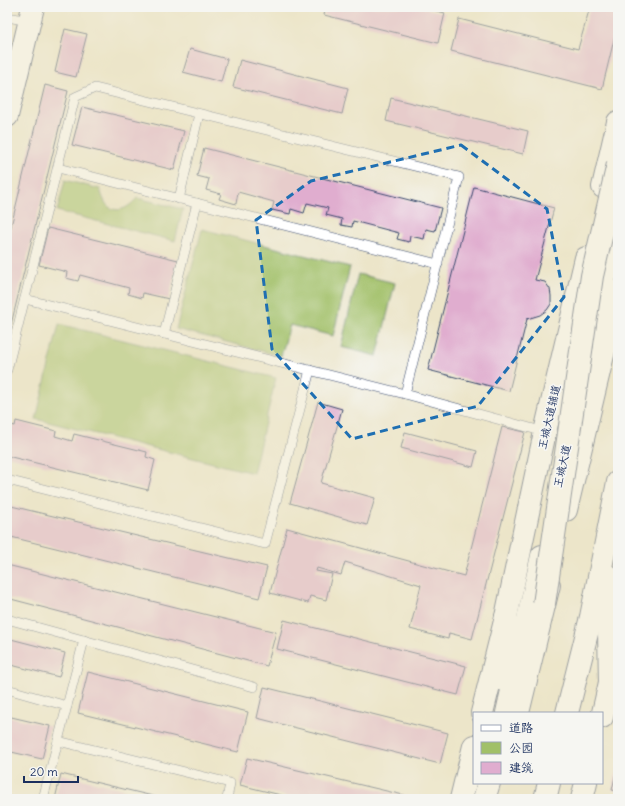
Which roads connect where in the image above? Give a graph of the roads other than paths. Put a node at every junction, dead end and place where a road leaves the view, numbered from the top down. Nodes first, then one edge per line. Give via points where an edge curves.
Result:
1 (22, 14) edge
2 (7, 67) edge
3 (199, 114) junction
4 (7, 116) edge
5 (618, 122) edge
6 (618, 164) edge
7 (58, 168) junction
8 (179, 198) junction
9 (197, 203) junction
10 (618, 220) edge
11 (438, 264) junction
12 (618, 292) edge
13 (24, 299) junction
14 (164, 334) junction
15 (7, 370) edge
16 (310, 370) junction
17 (405, 394) junction
18 (545, 432) junction
19 (7, 480) edge
20 (618, 482) edge
21 (618, 524) edge
22 (618, 534) edge
23 (608, 576) junction
24 (544, 604) junction
25 (506, 617) junction
26 (591, 617) junction
27 (7, 619) edge
28 (84, 640) junction
29 (618, 650) edge
30 (610, 684) junction
31 (254, 687) dead end
32 (7, 689) edge
33 (67, 706) junction
34 (482, 712) edge
35 (505, 712) edge
36 (505, 712) edge
37 (510, 712) edge
38 (518, 712) edge
39 (567, 712) edge
40 (574, 712) edge
41 (574, 712) edge
42 (603, 713) edge
43 (58, 741) junction
44 (473, 750) edge
45 (489, 784) edge
46 (502, 784) edge
47 (549, 784) edge
48 (560, 784) edge
49 (586, 784) edge
50 (43, 799) edge
51 (227, 799) edge
52 (461, 799) edge
53 (485, 799) edge
54 (498, 799) edge
55 (545, 799) edge
56 (556, 799) edge
57 (582, 799) edge

1 - 2 main road
1 - 4 main road
3 - 7 lane via 95,88 75,97
3 - 8 lane
3 - 11 lane via 460,177
5 - 18 main road, 王城大道辅道
6 - 24 main road, bridge via 592,276
7 - 8 lane
7 - 13 lane
8 - 9 lane
9 - 11 lane
9 - 14 lane
10 - 35 main road, 王城大道
11 - 17 lane
12 - 24 main road, 王城大道, bridge
13 - 14 lane
13 - 15 lane
14 - 16 lane
16 - 17 lane
16 - 19 lane via 265,544
17 - 18 lane
18 - 25 main road, 王城大道辅道
20 - 26 main road
21 - 26 main road
22 - 23 main road
23 - 30 main road
23 - 41 main road
24 - 37 main road
24 - 38 main road, 王城大道
25 - 34 main road, 王城大道辅道
25 - 36 main road
26 - 39 main road
26 - 40 main road
27 - 28 lane
28 - 31 lane
28 - 33 lane
29 - 30 main road
30 - 42 main road
32 - 33 lane
33 - 43 lane
43 - 50 lane
43 - 51 lane via 230,783
44 - 52 main road
45 - 53 main road
46 - 54 main road
47 - 55 main road
48 - 56 main road
49 - 57 main road

